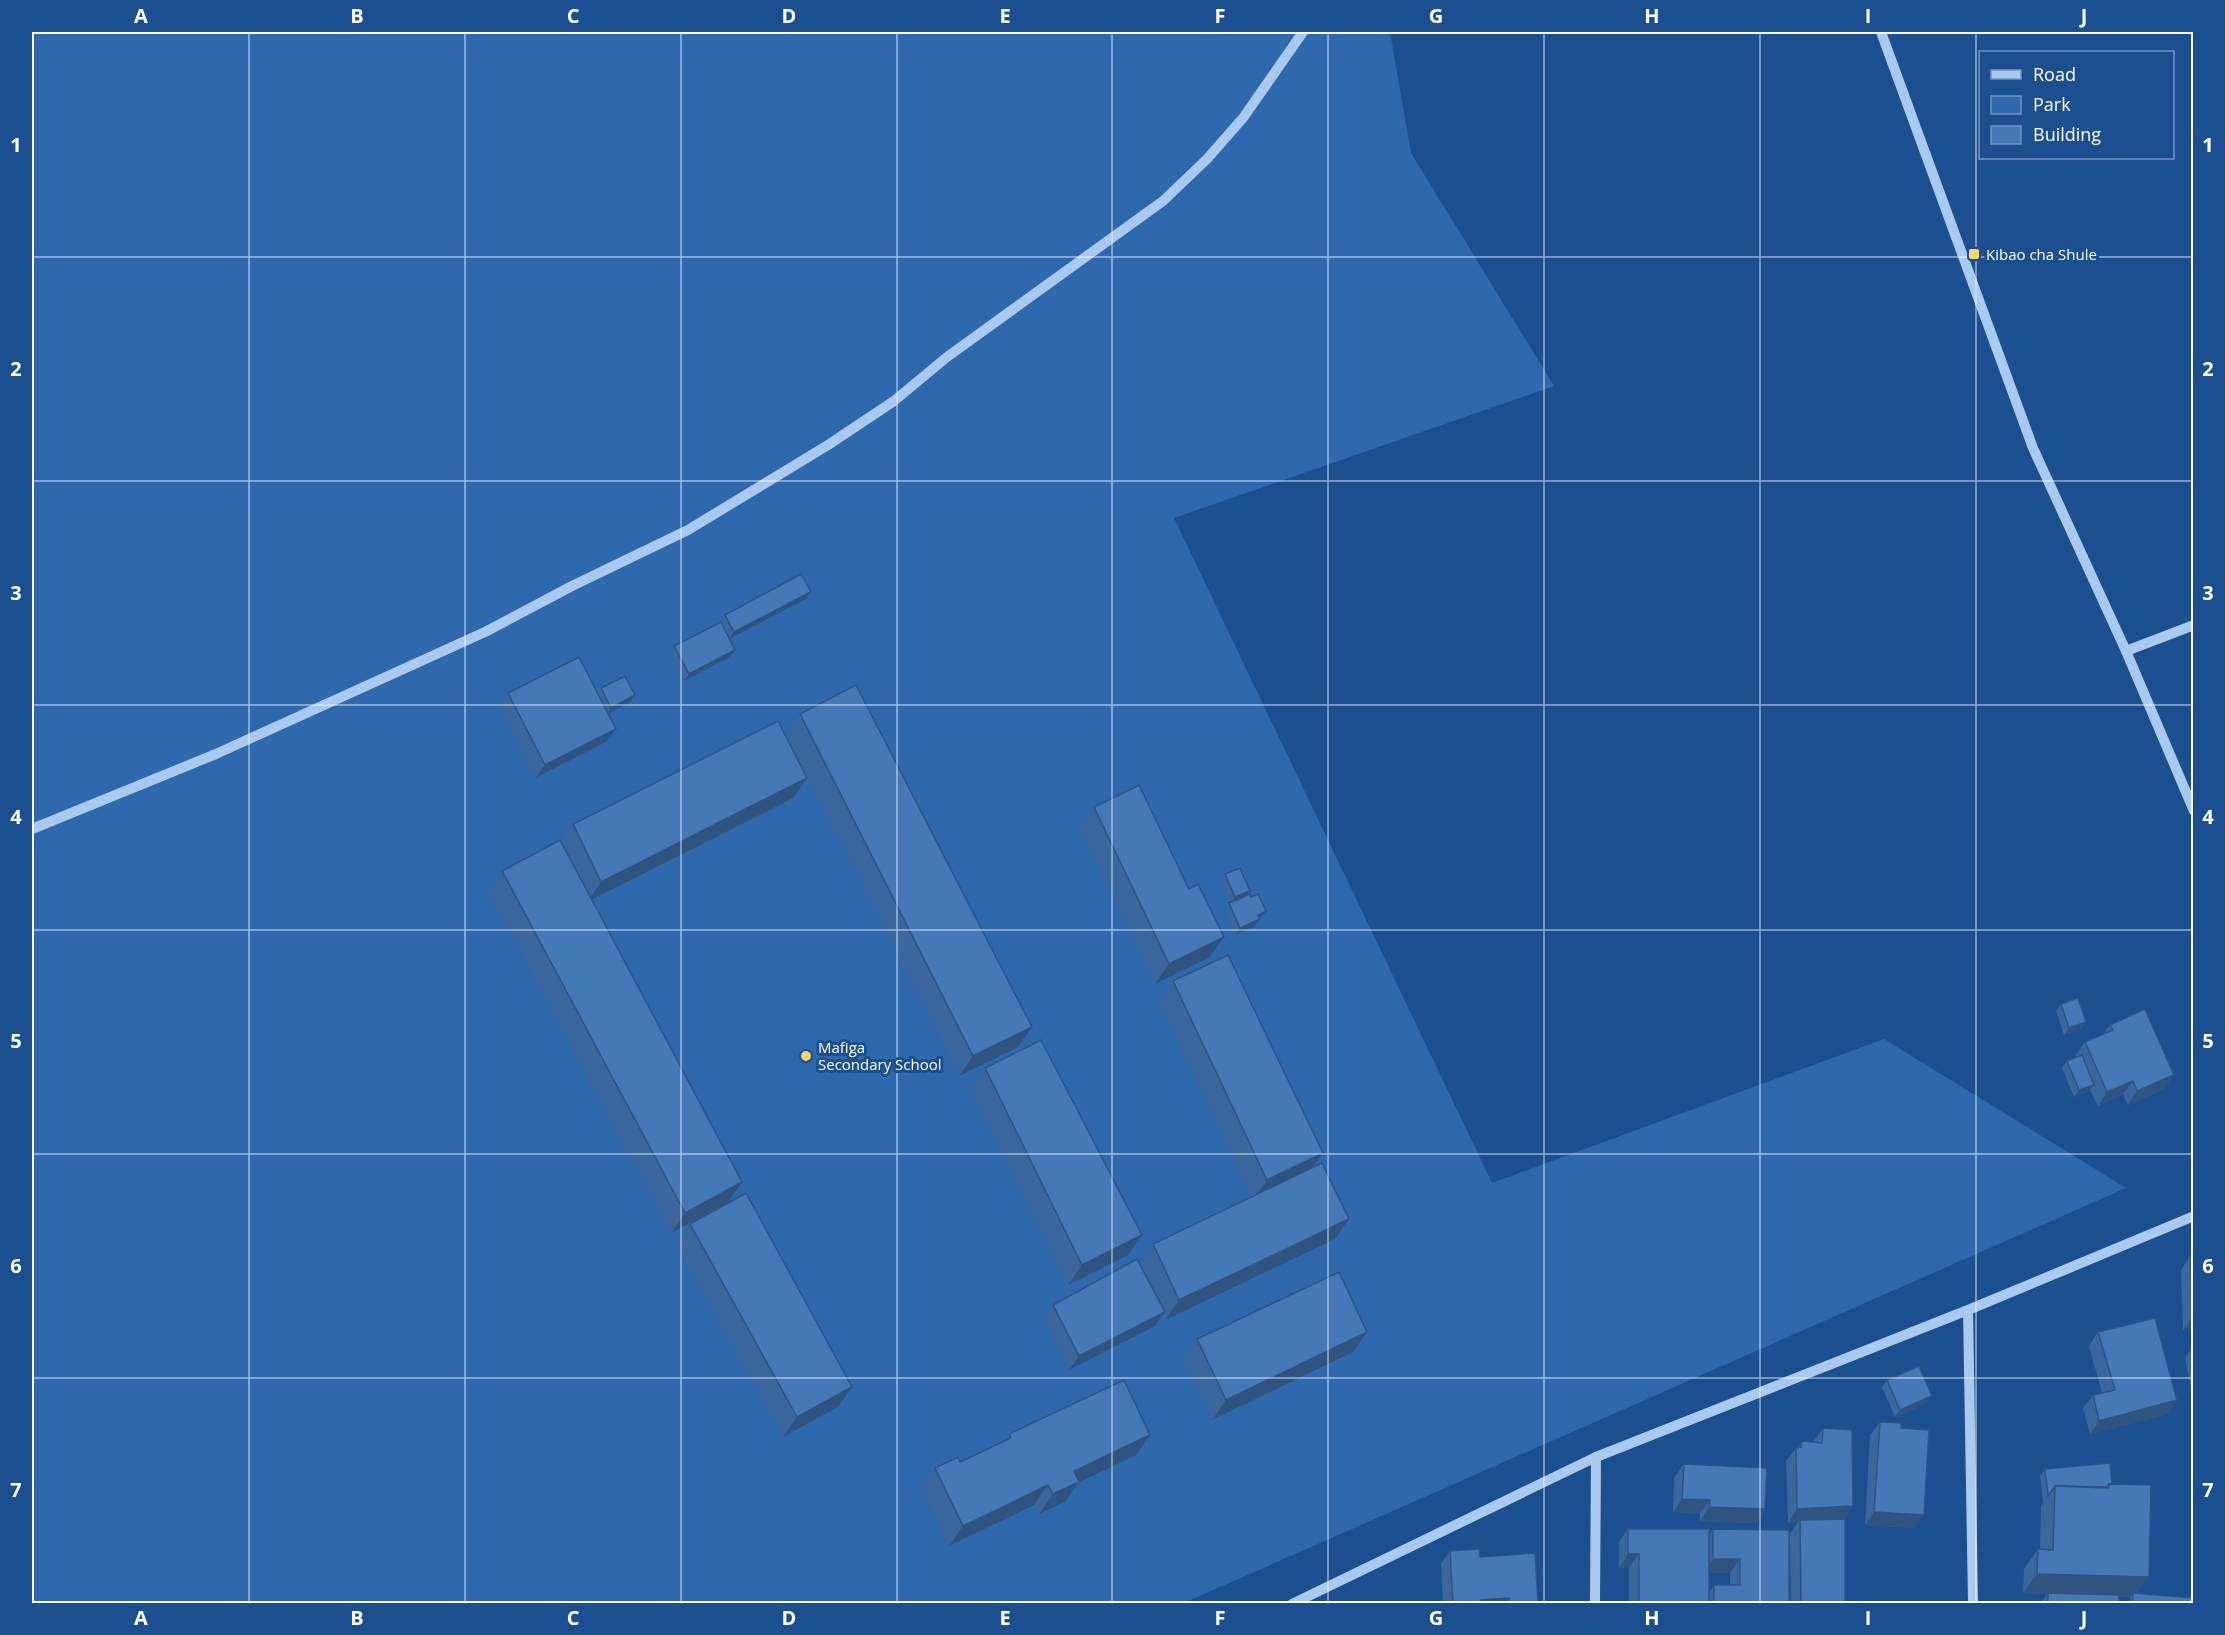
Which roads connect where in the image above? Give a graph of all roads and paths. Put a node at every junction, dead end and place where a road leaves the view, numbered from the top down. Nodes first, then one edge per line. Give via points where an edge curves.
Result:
1 (1303, 32) edge
2 (1881, 32) edge
3 (2193, 625) edge
4 (2126, 651) junction
5 (2193, 811) edge
6 (32, 829) edge
7 (2193, 1216) edge
8 (1968, 1310) junction
9 (1596, 1457) junction
10 (1292, 1604) edge
11 (1595, 1604) edge
12 (1973, 1604) edge

1 - 6 street via 1243,118 1163,201 948,357 894,401 828,445 688,530 485,632 216,754
2 - 4 street via 2033,448
3 - 4 street
4 - 5 street
7 - 8 street
8 - 9 street
8 - 12 street
9 - 10 street
9 - 11 street

